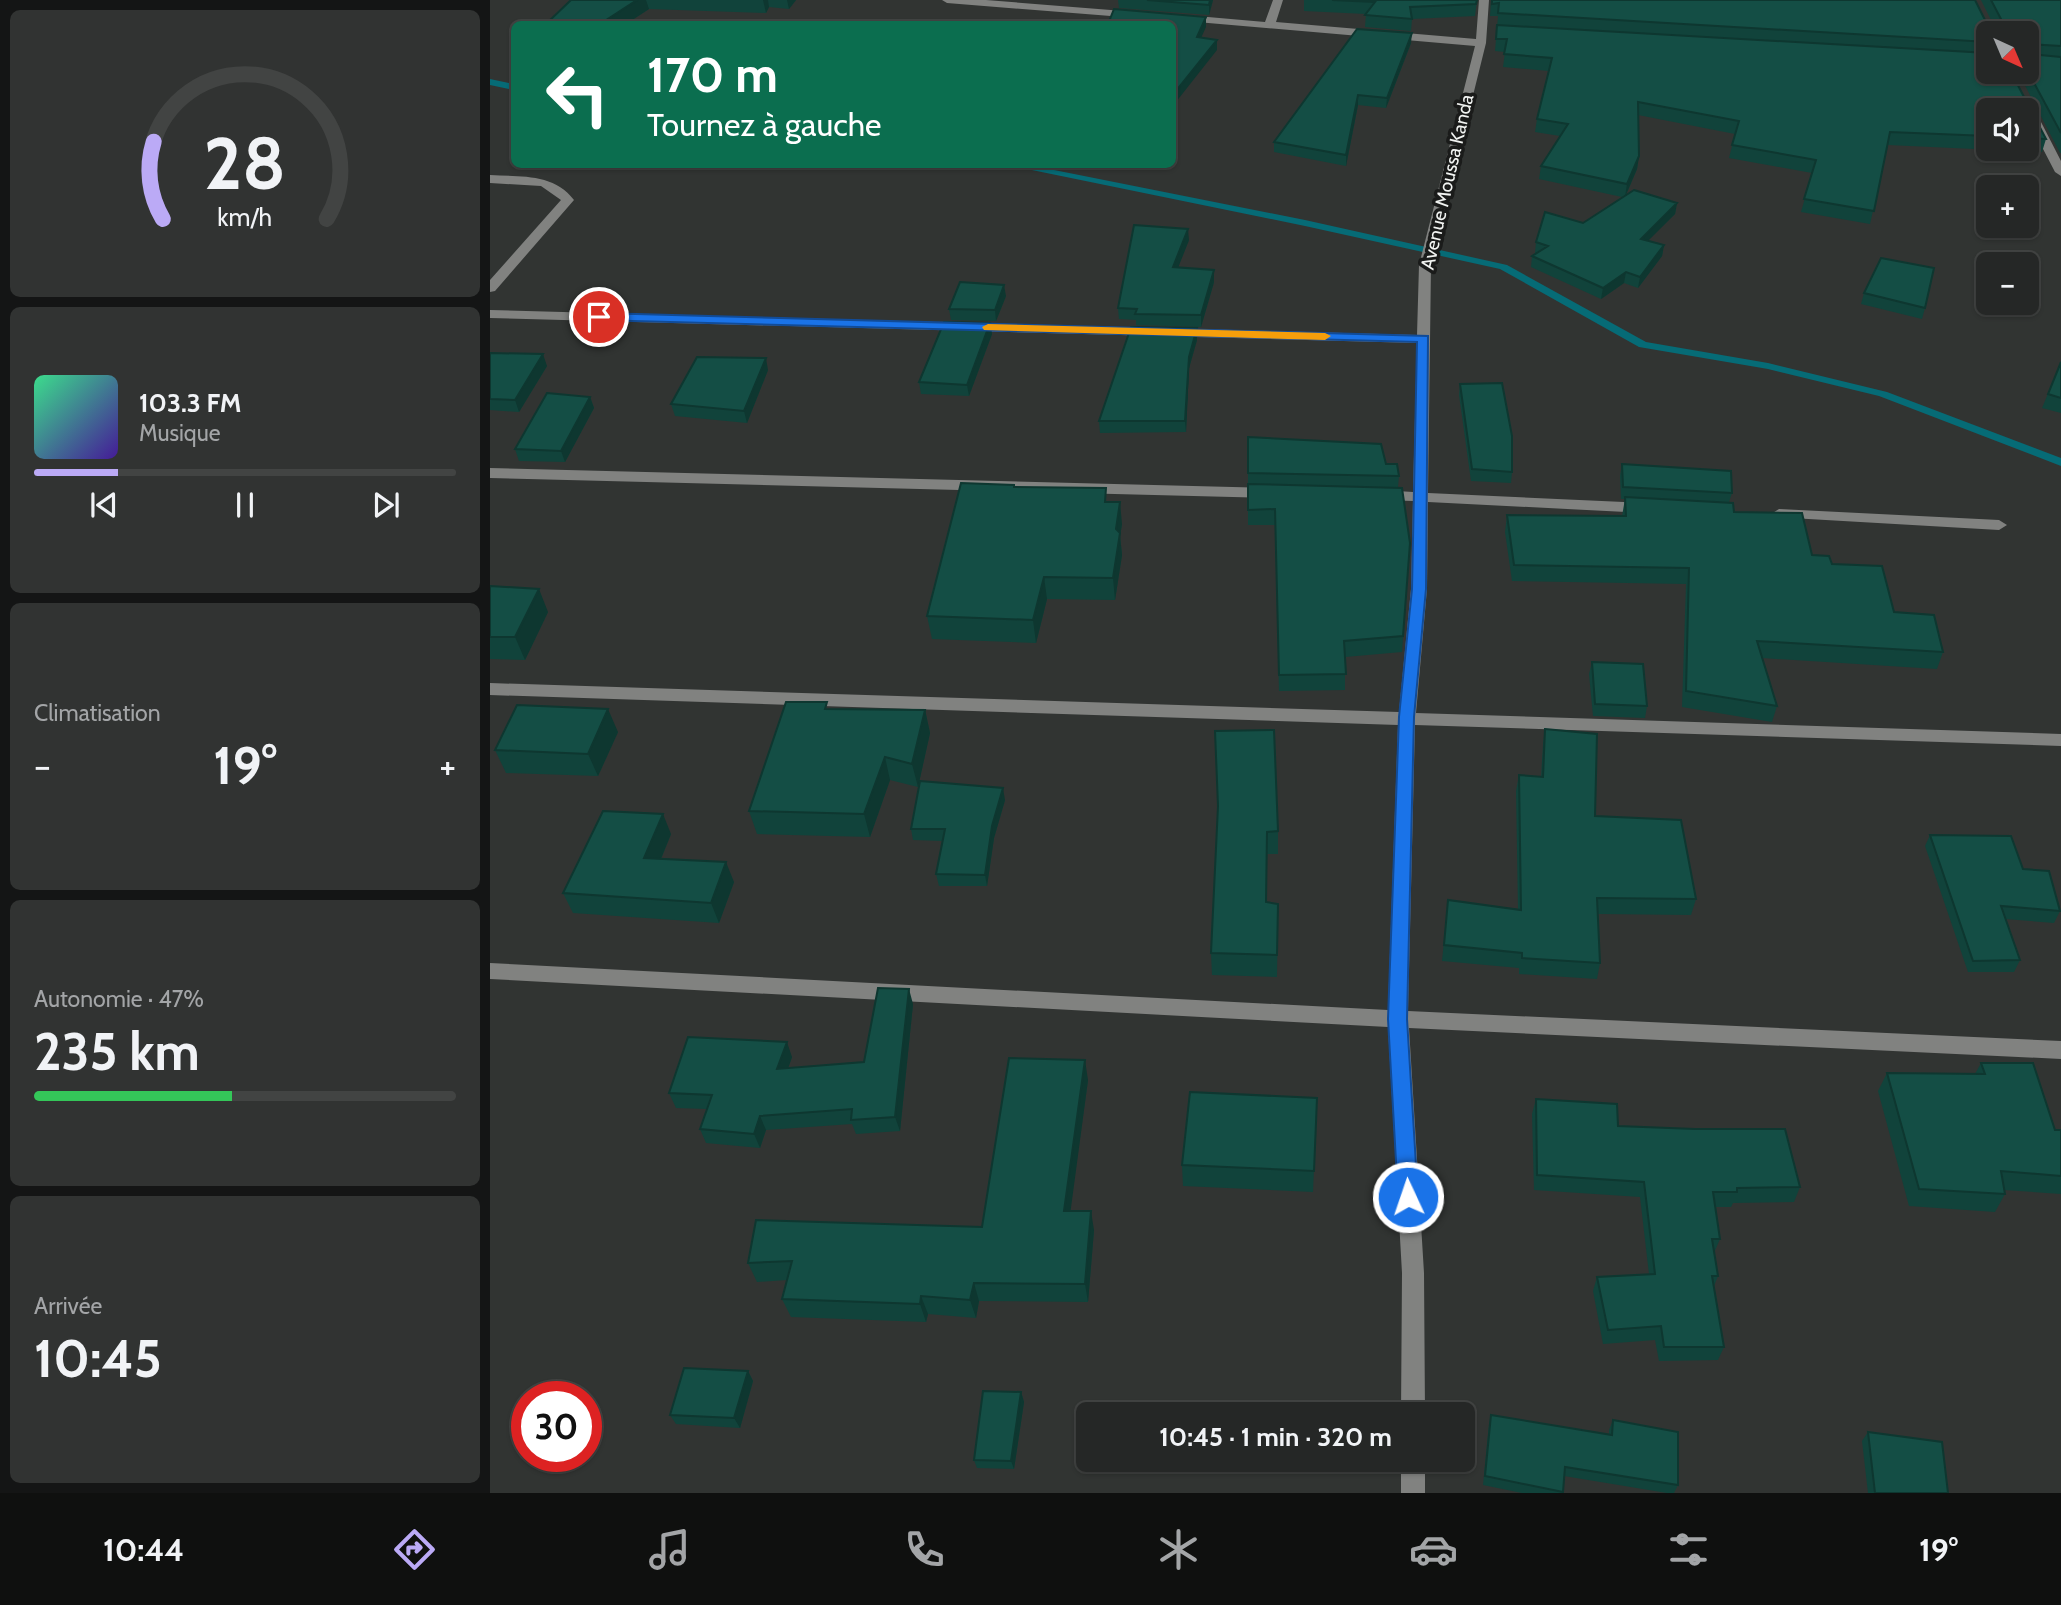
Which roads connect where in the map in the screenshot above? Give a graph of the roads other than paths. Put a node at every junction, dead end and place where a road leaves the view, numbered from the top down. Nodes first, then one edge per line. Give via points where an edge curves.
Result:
1 (947, 0) edge
2 (1278, 0) edge
3 (1484, 0) edge
4 (1152, 16) edge
5 (1178, 18) edge
6 (1270, 24) junction
7 (1486, 35) junction
8 (2039, 130) edge
9 (2061, 172) edge
10 (490, 180) edge
11 (490, 288) edge
12 (490, 314) edge
13 (1423, 339) junction
14 (490, 473) edge
15 (1282, 493) edge
16 (1365, 495) edge
17 (1421, 496) junction
18 (1669, 509) edge
19 (1765, 514) edge
20 (1999, 525) dead end
21 (490, 689) edge
22 (1407, 717) junction
23 (2061, 740) edge
24 (490, 971) edge
25 (1398, 1019) junction
26 (2061, 1050) edge
27 (1413, 1402) edge
28 (1413, 1472) edge
29 (1413, 1493) edge

1 - 4 street
2 - 6 street
3 - 7 street, Avenue Moussa Kanda
5 - 6 street
6 - 7 street
7 - 13 street, Avenue Moussa Kanda via 1424,265
8 - 9 street
10 - 11 street via 542,183 562,190 568,200
12 - 13 street
13 - 17 street, Avenue Moussa Kanda
14 - 15 street
16 - 17 street
17 - 18 street
17 - 22 street, Avenue Moussa Kanda via 1419,589
19 - 20 street
21 - 22 street
22 - 23 street
22 - 25 street, Avenue Moussa Kanda
24 - 25 street
25 - 26 street
25 - 27 street, Avenue Moussa Kanda via 1413,1273
28 - 29 street

